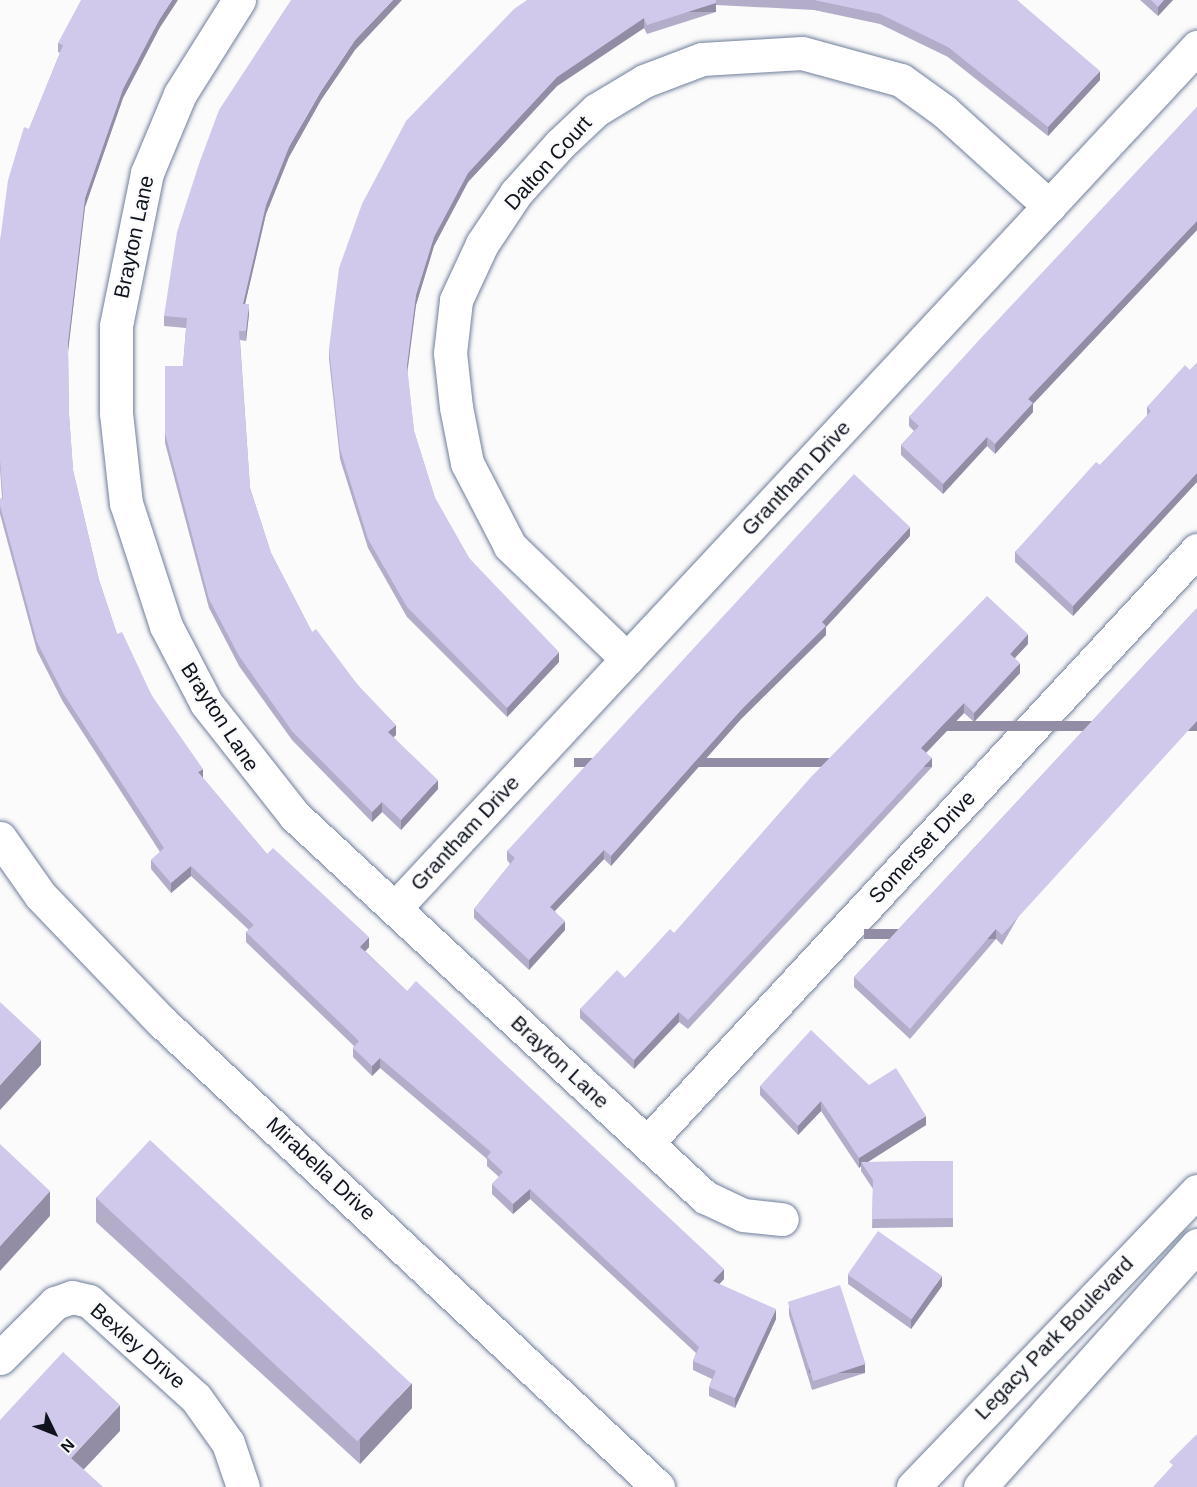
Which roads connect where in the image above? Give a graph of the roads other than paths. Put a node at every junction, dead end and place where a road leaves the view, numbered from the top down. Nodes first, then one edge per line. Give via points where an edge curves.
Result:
1 (239, 0) edge
2 (1197, 46) edge
3 (1049, 206) junction
4 (1197, 550) edge
5 (627, 659) junction
6 (0, 838) edge
7 (395, 908) junction
8 (647, 1143) junction
9 (1197, 1191) edge
10 (782, 1219) dead end
11 (1197, 1245) edge
12 (0, 1358) edge
13 (243, 1487) edge
14 (658, 1487) edge
15 (913, 1487) edge
16 (980, 1487) edge

1 - 7 street, Brayton Lane via 180,94 136,212 116,326 116,413 126,503 150,588 206,703 295,816
2 - 3 street, Grantham Drive
3 - 5 street, Grantham Drive
3 - 5 street, Dalton Court via 944,111 901,80 802,52 702,59 644,81 596,110 560,144 516,193 482,244 456,300 450,353 456,407 467,464 510,546
4 - 8 street, Somerset Drive
5 - 7 street, Grantham Drive
6 - 14 street, Mirabella Drive via 40,895 162,1022
7 - 8 street, Brayton Lane
8 - 10 street, Brayton Lane via 724,1209
9 - 15 street, Legacy Park Boulevard
11 - 16 street, Legacy Park Boulevard
12 - 13 street, Bexley Drive via 55,1303 72,1297 89,1301 214,1420

